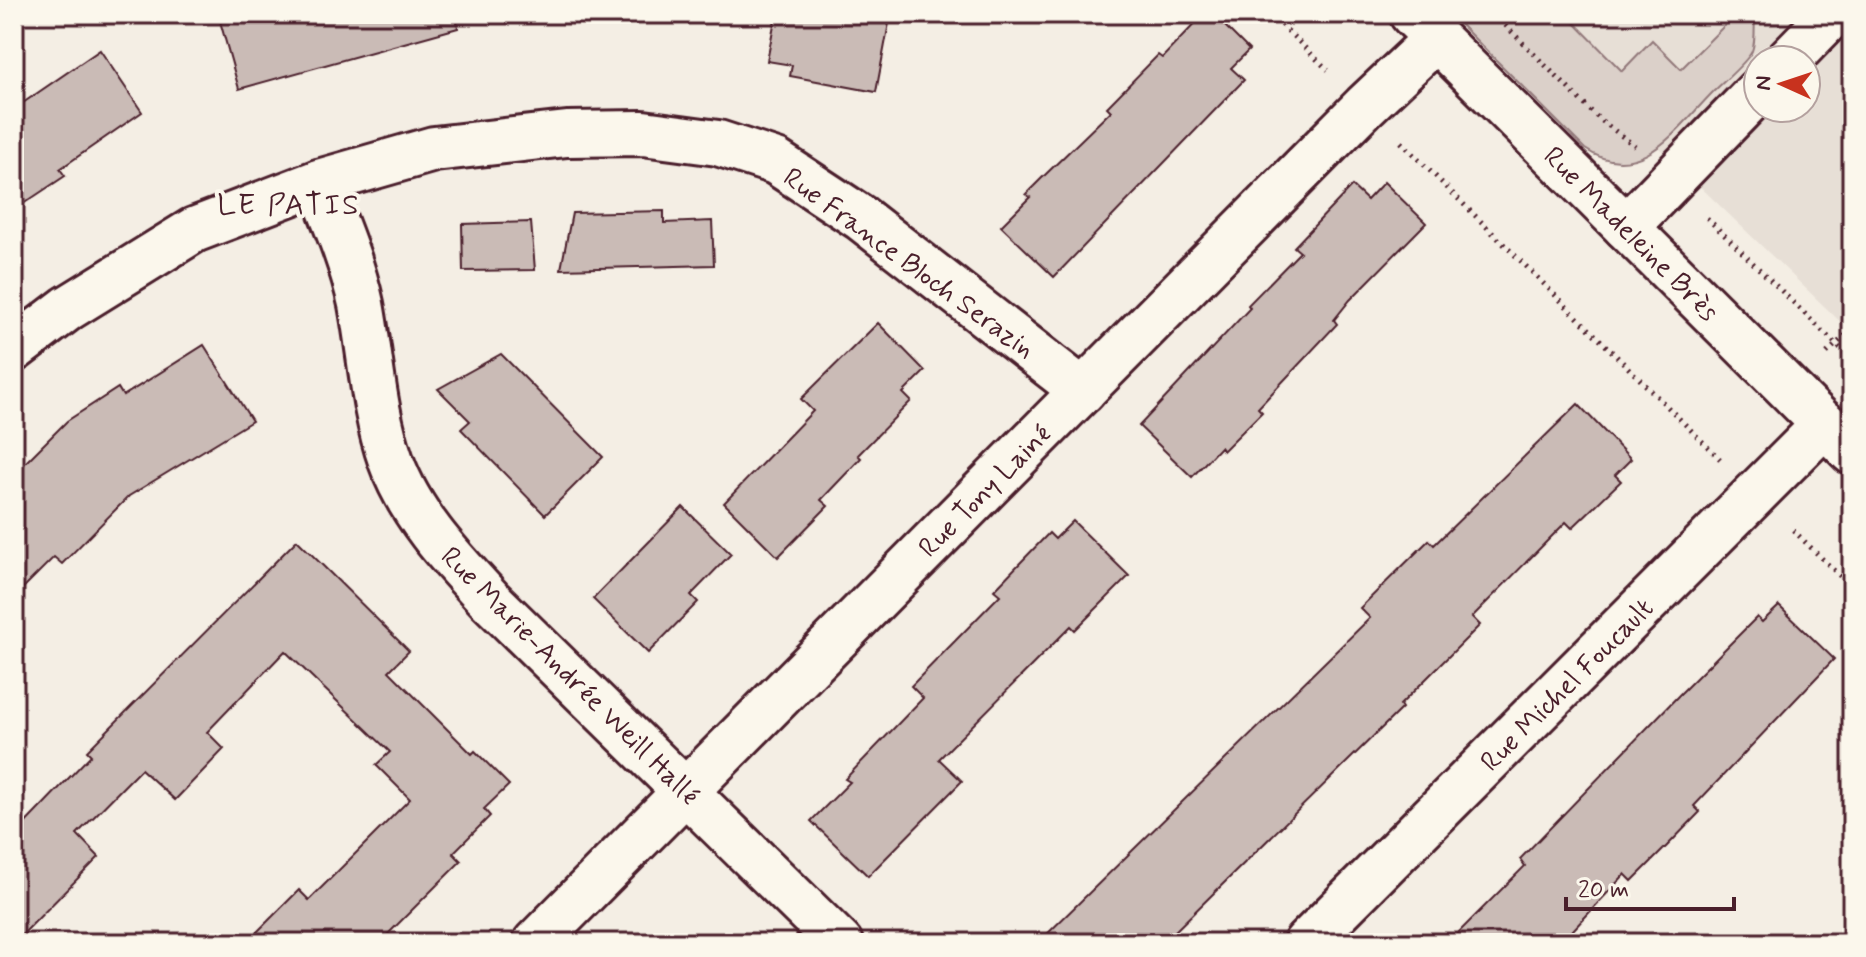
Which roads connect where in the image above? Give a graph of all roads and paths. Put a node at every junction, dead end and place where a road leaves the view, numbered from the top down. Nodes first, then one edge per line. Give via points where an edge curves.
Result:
1 (1270, 14) edge
2 (1833, 14) edge
3 (1424, 26) edge
4 (1804, 44) edge
5 (1365, 106) junction
6 (1742, 107) edge
7 (319, 182) junction
8 (1626, 227) junction
9 (1852, 329) edge
10 (1842, 338) dead end
11 (14, 349) edge
12 (1083, 391) junction
13 (1838, 438) edge
14 (1756, 494) junction
15 (1852, 588) edge
16 (686, 792) junction
17 (535, 943) edge
18 (840, 943) edge
19 (1306, 943) edge

1 - 5 path
2 - 4 street
3 - 5 street, Rue Tony Lainé
3 - 8 street, Rue Madeleine Brès
5 - 12 street, Rue Tony Lainé
5 - 14 path
6 - 8 street
7 - 11 street, Rue France Bloch Serazin via 194,230 68,308
7 - 12 street, Rue France Bloch Serazin via 434,149 567,134 643,133 718,143 776,162 818,188
7 - 16 street, Rue Marie-Andrée Weill Hallé via 360,303 373,391 391,462 419,516 490,600
8 - 13 street, Rue Madeleine Brès
9 - 10 path
12 - 16 street, Rue Tony Lainé
13 - 14 street, Rue Michel Foucault
14 - 15 path
14 - 19 street, Rue Michel Foucault
16 - 17 street, Rue Tony Lainé
16 - 18 street, Rue Marie-Andrée Weill Hallé

